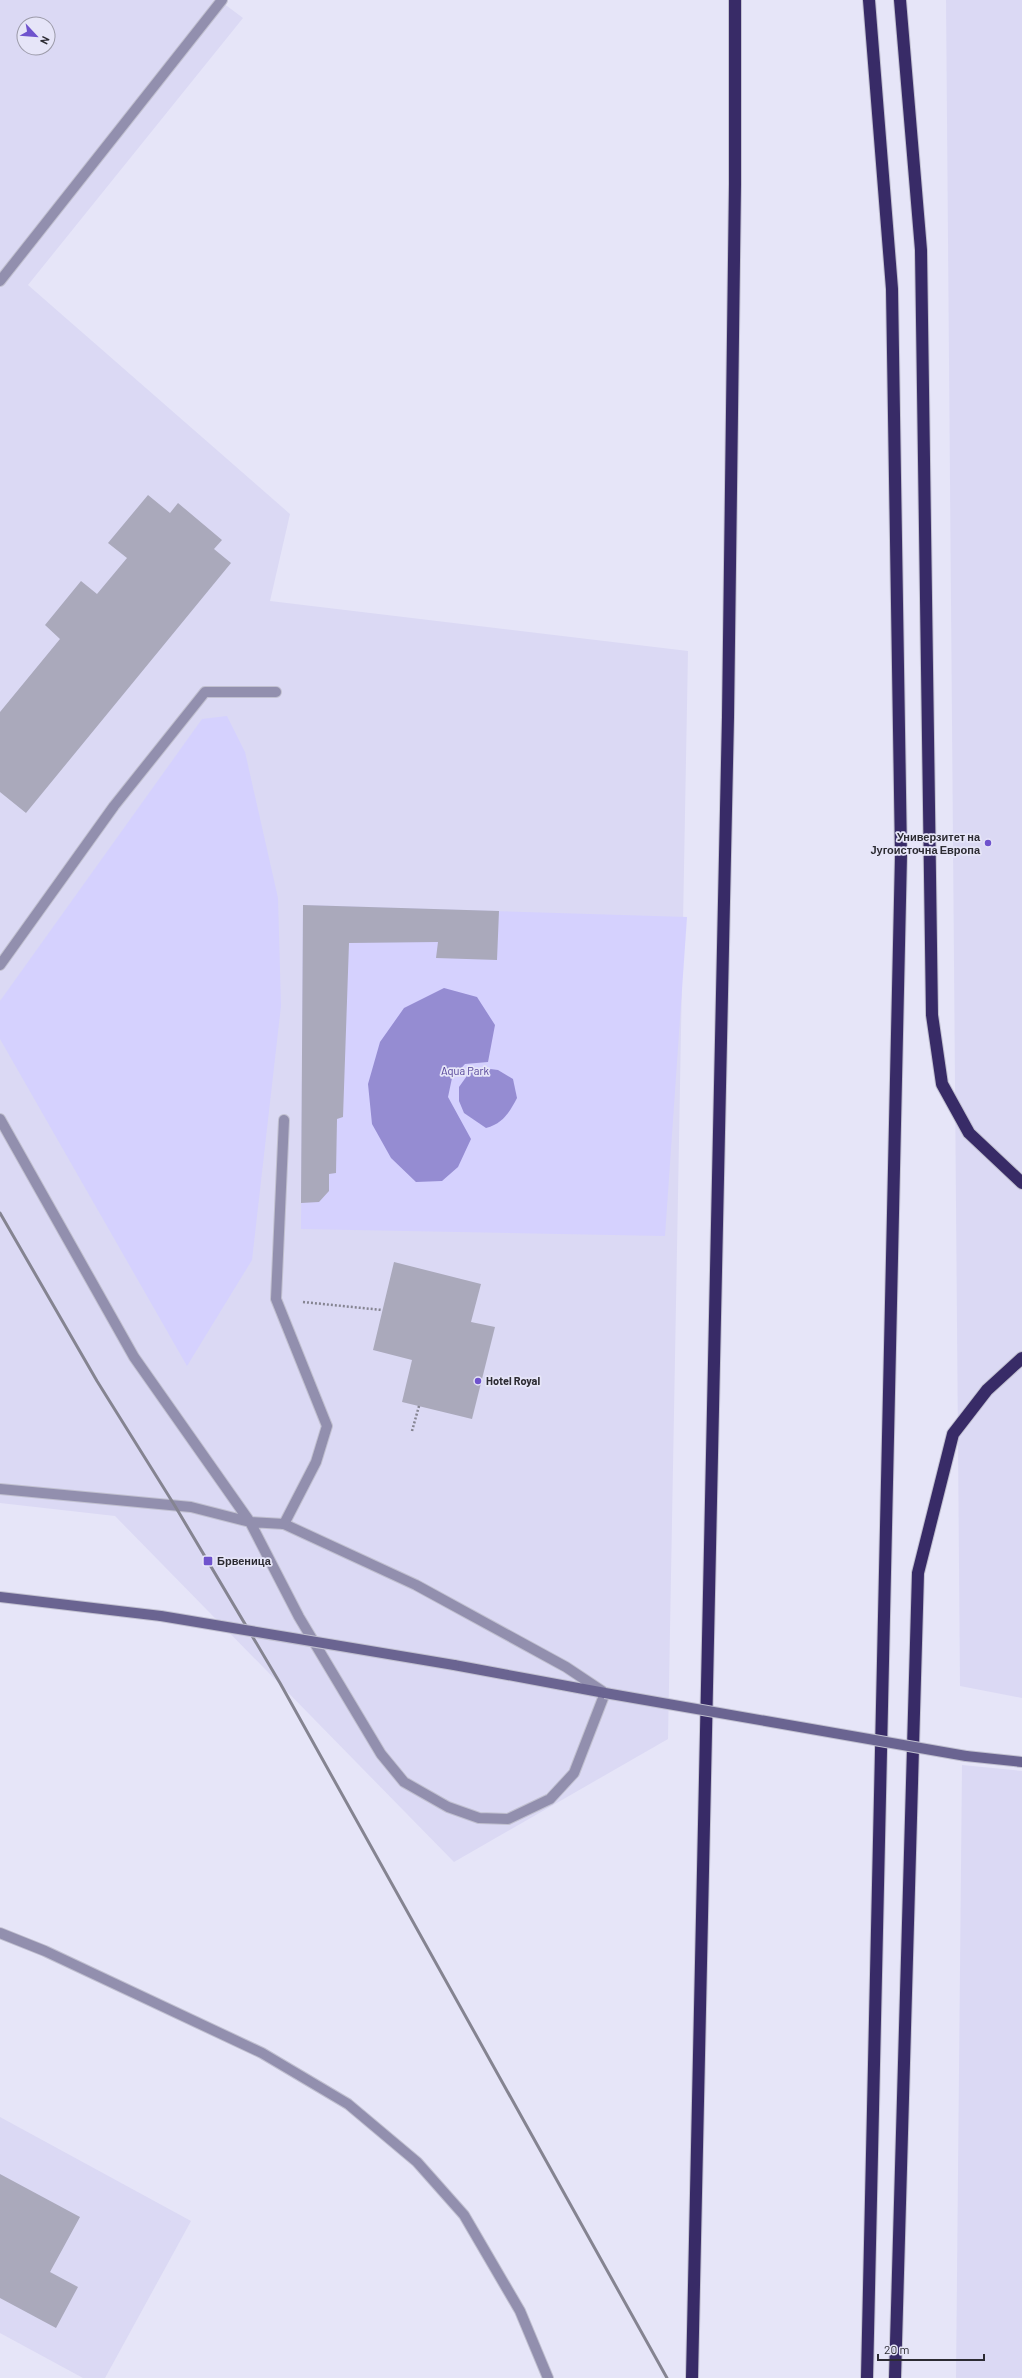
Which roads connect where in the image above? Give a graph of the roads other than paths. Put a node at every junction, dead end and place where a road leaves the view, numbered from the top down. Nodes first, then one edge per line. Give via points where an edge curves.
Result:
1 (222, 0) edge
2 (735, 0) edge
3 (869, 0) edge
4 (900, 0) edge
5 (0, 281) edge
6 (276, 692) dead end
7 (0, 965) edge
8 (0, 1119) edge
9 (284, 1120) dead end
10 (1022, 1183) edge
11 (1022, 1358) edge
12 (0, 1489) edge
13 (250, 1522) junction
14 (284, 1524) junction
15 (0, 1597) edge
16 (605, 1694) junction
17 (1022, 1762) edge
18 (0, 1933) edge
19 (548, 2378) edge
20 (692, 2378) edge
21 (867, 2378) edge
22 (895, 2378) edge

1 - 5 street
2 - 20 highway via 728,717
3 - 21 highway via 892,289 901,855
4 - 10 highway via 920,250 932,1016 945,1090 969,1133
6 - 7 street via 205,692 114,806
8 - 13 street via 134,1357
9 - 14 street via 276,1299 327,1426 316,1462
11 - 22 highway via 986,1390 952,1434 918,1573
12 - 13 street via 191,1507
13 - 14 street
13 - 16 street via 299,1617 381,1754 404,1782 448,1807 479,1818 508,1819 550,1799 574,1773
14 - 16 street via 416,1585 566,1667
15 - 16 main road, bridge via 161,1616 454,1665
16 - 17 main road, bridge via 966,1756
18 - 19 street via 45,1951 262,2052 348,2104 416,2162 464,2215 520,2311

